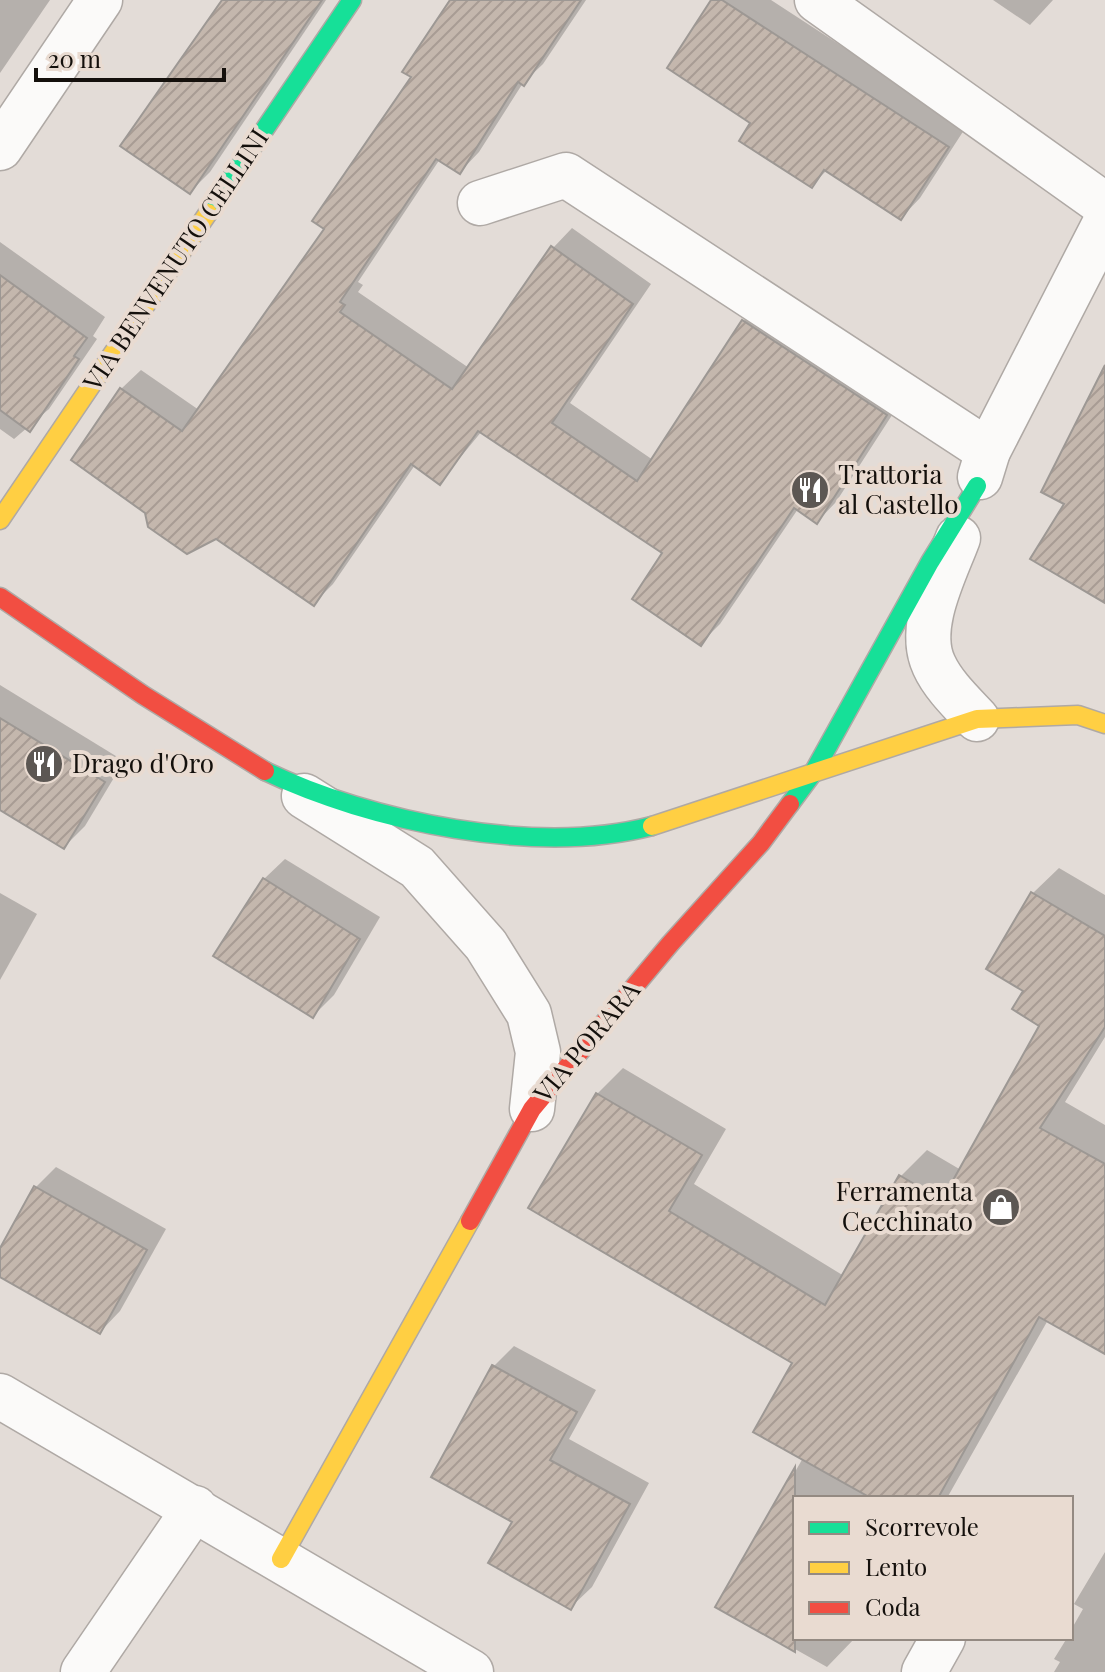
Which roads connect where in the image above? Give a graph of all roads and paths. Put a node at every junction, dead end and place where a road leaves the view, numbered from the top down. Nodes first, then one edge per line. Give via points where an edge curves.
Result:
1 (100, 0) edge
2 (352, 0) edge
3 (817, 0) edge
4 (0, 148) edge
5 (480, 203) dead end
6 (1105, 205) edge
7 (1105, 223) edge
8 (983, 469) junction
9 (0, 520) edge
10 (0, 597) edge
11 (977, 719) junction
12 (1105, 724) edge
13 (268, 773) junction
14 (813, 773) junction
15 (532, 1109) junction
16 (0, 1396) edge
17 (195, 1508) junction
18 (281, 1559) junction
19 (942, 1640) edge
20 (83, 1672) edge
21 (471, 1672) edge
22 (924, 1672) edge

1 - 4 street
2 - 9 street, VIA BENVENUTO CELLINI
3 - 6 street
5 - 8 street via 566,175
7 - 8 street
8 - 11 street via 929,631 933,664
8 - 14 street
10 - 13 street, VIA PORARA
11 - 12 street, VIA PORARA via 1078,715
11 - 14 street, VIA PORARA
13 - 14 street, VIA PORARA via 402,821 501,835 570,836 648,827
13 - 15 street, VIA PORARA via 417,867 486,945 529,1014 538,1052
14 - 15 street, VIA PORARA via 761,843
15 - 18 street
16 - 17 street
17 - 18 street
17 - 20 street
18 - 21 street
19 - 22 street

